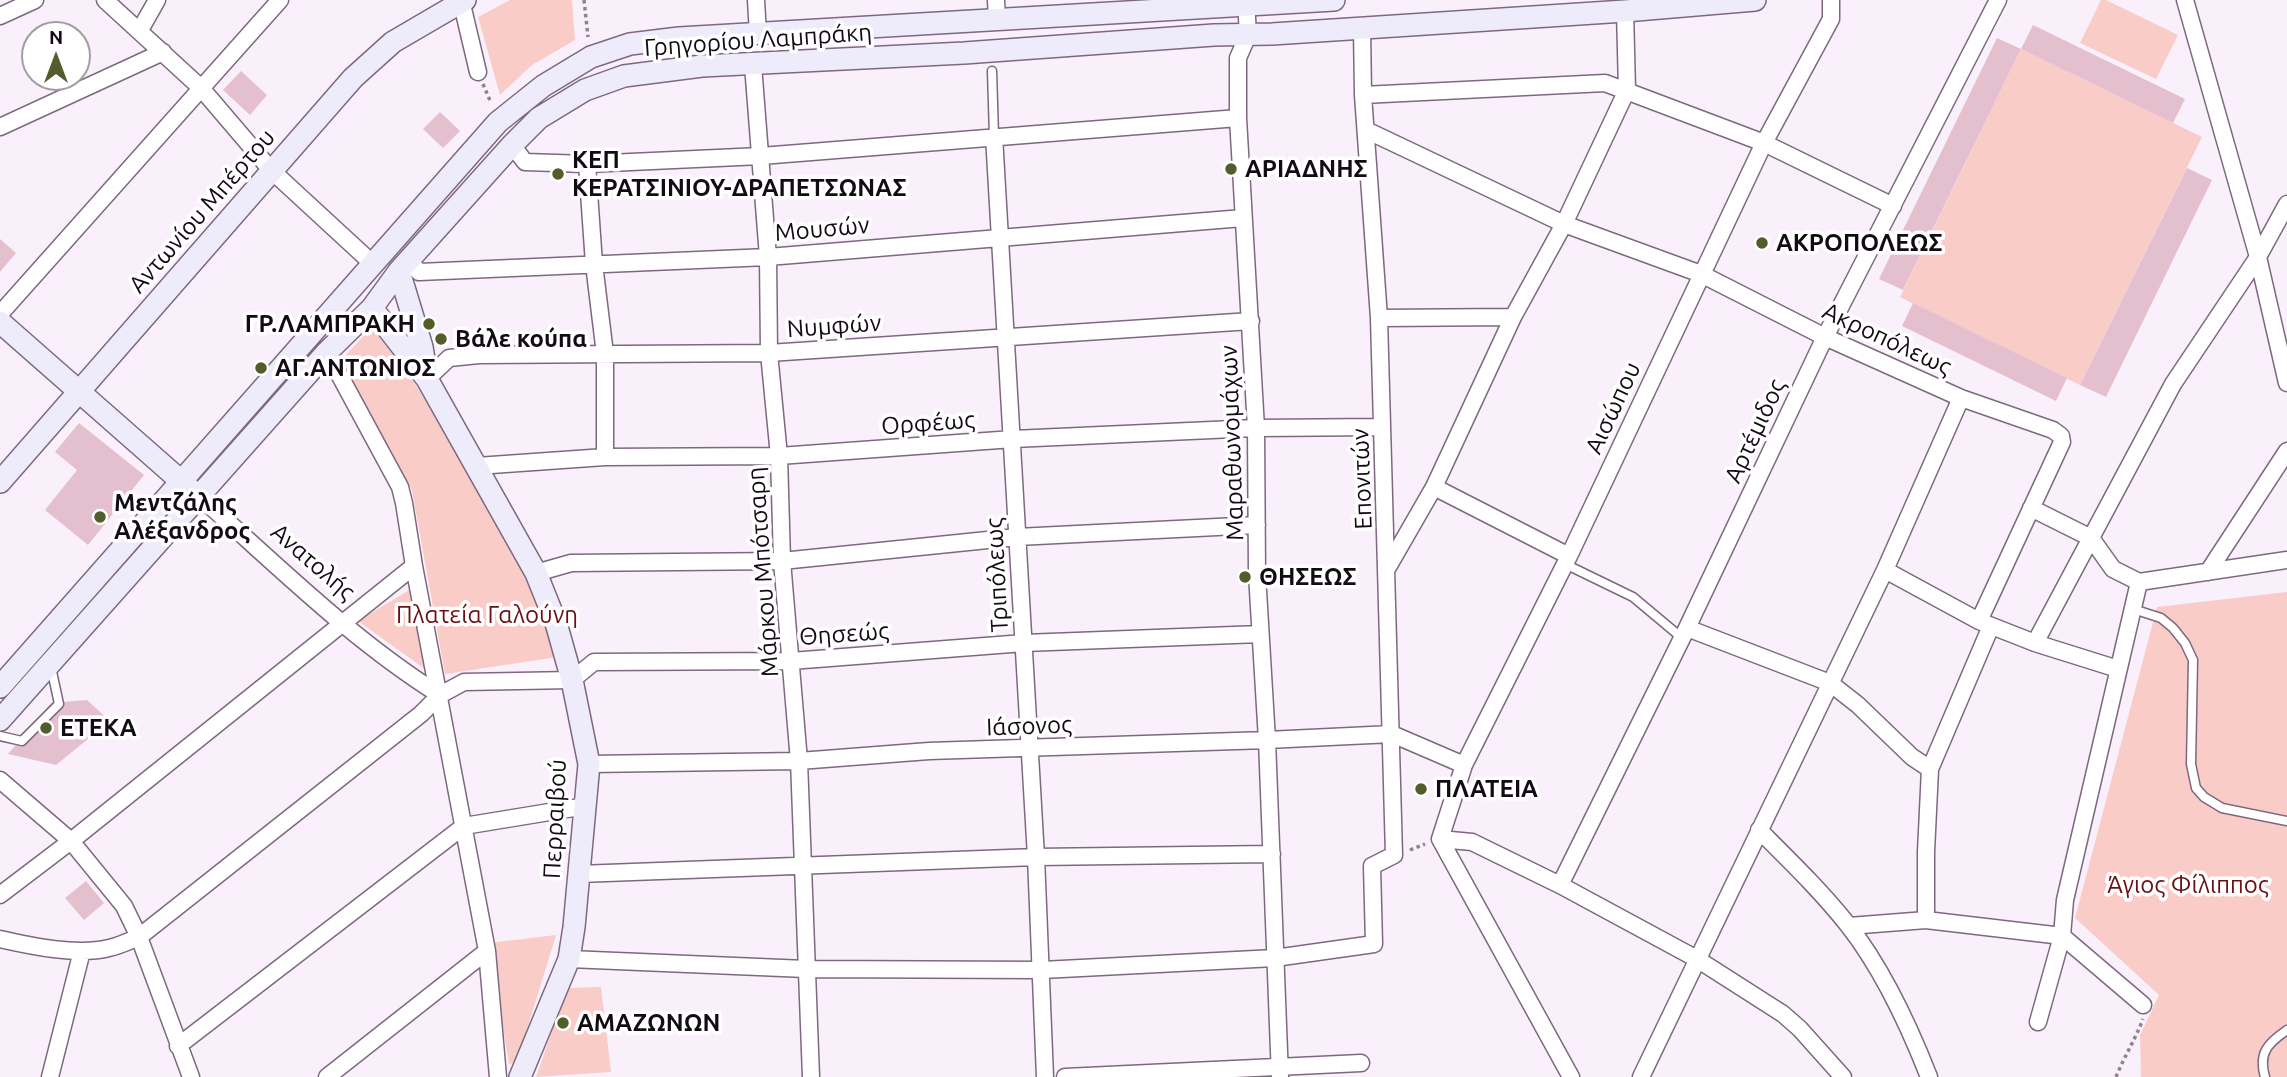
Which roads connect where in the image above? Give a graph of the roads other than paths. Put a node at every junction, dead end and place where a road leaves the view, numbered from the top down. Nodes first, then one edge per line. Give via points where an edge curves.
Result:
1 (35, 0) edge
2 (105, 0) edge
3 (157, 0) edge
4 (280, 0) edge
5 (756, 0) edge
6 (1334, 0) edge
7 (1755, 0) edge
8 (1831, 0) edge
9 (1997, 0) edge
10 (2185, 0) edge
11 (462, 1) edge
12 (996, 10) edge
13 (1625, 11) junction
14 (1247, 15) edge
15 (0, 16) edge
16 (1362, 28) junction
17 (140, 30) junction
18 (758, 34) junction
19 (163, 52) junction
20 (753, 65) junction
21 (992, 71) dead end
22 (478, 72) road end
23 (201, 88) junction
24 (1627, 90) junction
25 (1363, 95) junction
26 (1238, 118) junction
27 (0, 127) edge
28 (1366, 130) junction
29 (994, 136) junction
30 (1764, 143) junction
31 (512, 145) junction
32 (761, 156) junction
33 (587, 164) junction
34 (271, 170) junction
35 (2287, 204) edge
36 (1893, 206) junction
37 (1243, 218) junction
38 (1564, 225) junction
39 (1000, 238) junction
40 (768, 257) junction
41 (2258, 257) junction
42 (373, 264) junction
43 (594, 264) junction
44 (404, 266) junction
45 (1701, 274) junction
46 (372, 308) junction
47 (0, 314) edge
48 (1513, 317) junction
49 (1379, 318) junction
50 (1251, 321) junction
51 (0, 322) edge
52 (1007, 336) junction
53 (1825, 337) junction
54 (327, 352) junction
55 (769, 353) junction
56 (605, 354) junction
57 (427, 379) junction
58 (2287, 383) edge
59 (80, 392) junction
60 (1961, 398) junction
61 (1382, 427) junction
62 (1256, 428) junction
63 (1013, 439) junction
64 (2287, 451) edge
65 (779, 456) junction
66 (605, 457) junction
67 (477, 466) junction
68 (180, 481) junction
69 (0, 482) edge
70 (1434, 487) junction
71 (199, 496) junction
72 (2031, 508) junction
73 (1257, 525) junction
74 (1017, 537) junction
75 (2091, 538) junction
76 (1567, 560) junction
77 (2287, 560) edge
78 (782, 561) junction
79 (414, 566) junction
80 (1388, 567) junction
81 (1885, 570) junction
82 (2208, 572) junction
83 (536, 573) junction
84 (2139, 582) junction
85 (2132, 608) junction
86 (344, 624) junction
87 (1985, 624) junction
88 (1685, 633) junction
89 (1260, 634) junction
90 (1024, 643) junction
91 (2035, 643) junction
92 (791, 662) junction
93 (50, 664) junction
94 (2118, 669) junction
95 (572, 680) junction
96 (1830, 682) junction
97 (0, 687) edge
98 (440, 695) junction
99 (0, 720) edge
100 (1392, 734) junction
101 (0, 736) edge
102 (1267, 740) junction
103 (1030, 749) junction
104 (799, 761) junction
105 (589, 764) junction
106 (1464, 765) junction
107 (1930, 769) junction
108 (0, 780) edge
109 (586, 806) junction
110 (2287, 821) edge
111 (464, 826) junction
112 (1759, 831) junction
113 (1440, 839) junction
114 (71, 841) junction
115 (1272, 854) junction
116 (1037, 857) junction
117 (803, 865) junction
118 (579, 874) junction
119 (1560, 885) junction
120 (0, 895) edge
121 (1926, 920) junction
122 (1849, 926) junction
123 (2062, 936) junction
124 (139, 937) junction
125 (0, 939) edge
126 (82, 951) junction
127 (487, 951) junction
128 (1275, 958) junction
129 (569, 959) junction
130 (1697, 959) junction
131 (806, 969) junction
132 (1042, 970) junction
133 (2143, 1005) road end
134 (2038, 1022) dead end
135 (2287, 1030) edge
136 (178, 1046) junction
137 (1361, 1063) dead end
138 (1279, 1073) edge
139 (1642, 1076) edge
140 (50, 1077) edge
141 (191, 1077) edge
142 (327, 1077) edge
143 (498, 1077) edge
144 (520, 1077) edge
145 (811, 1077) edge
146 (1045, 1077) edge
147 (1065, 1077) edge
148 (1571, 1077) edge
149 (1843, 1077) edge
150 (1928, 1077) edge
151 (2265, 1077) edge

1 - 15 street
2 - 17 street
3 - 17 street
4 - 23 street
5 - 18 street
6 - 14 main road, Γρηγορίου Λαμπράκη
7 - 13 main road, Γρηγορίου Λαμπράκη
8 - 30 street, Αισώπου via 1831,19
9 - 36 street, Αρτέμιδος
10 - 41 street
11 - 22 street
11 - 34 main road, Αντωνίου Μπέρτου via 393,42 353,78
12 - 14 main road, Γρηγορίου Λαμπράκη
12 - 18 main road, Γρηγορίου Λαμπράκη
13 - 16 main road, Γρηγορίου Λαμπράκη
13 - 24 street
14 - 16 main road, Γρηγορίου Λαμπράκη
14 - 20 main road, Γρηγορίου Λαμπράκη via 1214,35
14 - 26 street, Μαραθωνομάχων via 1238,58
16 - 25 street, Επονιτών
17 - 19 street
18 - 42 main road, Γρηγορίου Λαμπράκη via 630,44 591,57 543,86 498,122
19 - 23 street
19 - 27 street
20 - 31 main road, Γρηγορίου Λαμπράκη via 624,76 585,90 539,118
20 - 32 street, Μάρκου Μπότσαρη
21 - 29 lane, Τριπόλεως
23 - 34 street
23 - 47 street
24 - 25 street via 1605,83
24 - 30 street
24 - 38 street
25 - 28 street, Επονιτών
26 - 29 street
26 - 37 street, Μαραθωνομάχων
28 - 38 street, Ακροπόλεως
28 - 49 street, Επονιτών
29 - 32 street
29 - 39 street, Τριπόλεως
30 - 36 street
30 - 45 street, Αισώπου
31 - 33 street via 525,162
31 - 44 main road, Γρηγορίου Λαμπράκη
32 - 33 street
32 - 40 street, Μάρκου Μπότσαρη
33 - 43 street
34 - 42 street
34 - 59 main road, Αντωνίου Μπέρτου
35 - 41 street
36 - 53 street, Αρτέμιδος
37 - 39 street, Μουσών
37 - 50 street, Μαραθωνομάχων
38 - 45 street, Ακροπόλεως
38 - 48 street
39 - 40 street, Μουσών
39 - 52 street, Τριπόλεως
40 - 43 street, Μουσών
40 - 55 street, Μάρκου Μπότσαρη
41 - 58 street
41 - 75 street via 2173,384
42 - 68 main road, Γρηγορίου Λαμπράκη
43 - 44 street, Μουσών via 419,272
43 - 56 street
44 - 46 main road, Γρηγορίου Λαμπράκη
44 - 57 main road, Περραιβού
45 - 53 street, Ακροπόλεως
45 - 76 street, Αισώπου
46 - 54 main road, Γρηγορίου Λαμπράκη
46 - 57 main road, Περραιβού
48 - 49 street
48 - 70 street
49 - 61 street, Επονιτών
50 - 52 street, Νυμφών
50 - 62 street, Μαραθωνομάχων
51 - 59 main road, Ανατολής
52 - 55 street, Νυμφών
52 - 63 street, Τριπόλεως
53 - 60 street, Ακροπόλεως
53 - 88 street, Αρτέμιδος
54 - 71 main road, Γρηγορίου Λαμπράκη
54 - 79 street via 400,487
55 - 56 street, Νυμφών
55 - 65 street, Μάρκου Μπότσαρη
56 - 57 street, Νυμφών via 449,358
56 - 66 street
57 - 67 main road, Περραιβού
59 - 68 main road, Ανατολής
59 - 69 main road, Αντωνίου Μπέρτου
60 - 72 street, Ακροπόλεως via 2061,436
60 - 81 street
61 - 62 street, Ορφέως
61 - 80 street, Επονιτών
62 - 63 street, Ορφέως
62 - 73 street, Μαραθωνομάχων
63 - 65 street, Ορφέως
63 - 74 street, Τριπόλεως
64 - 82 street
65 - 66 street, Ορφέως
65 - 78 street, Μάρκου Μπότσαρη
66 - 67 street, Ορφέως
67 - 83 main road, Περραιβού
68 - 71 main road, Ανατολής
68 - 97 main road, Γρηγορίου Λαμπράκη
70 - 76 street
70 - 80 street
71 - 86 street, Ανατολής
71 - 93 main road, Γρηγορίου Λαμπράκη
72 - 75 street
72 - 87 street
73 - 74 street
73 - 89 street, Μαραθωνομάχων
74 - 78 street
74 - 90 street, Τριπόλεως
75 - 84 street via 2113,569
75 - 91 street
76 - 88 lane
76 - 106 street, Αισώπου
77 - 82 street
78 - 83 street via 571,563
78 - 92 street, Μάρκου Μπότσαρη
79 - 86 street
79 - 98 street
80 - 100 street, Επονιτών
81 - 87 street
81 - 96 street
82 - 84 street
83 - 95 main road, Περραιβού
84 - 85 street
85 - 94 street
85 - 110 lane via 2161,618 2173,628 2193,660 2191,764 2196,788 2221,808
86 - 98 street, Ανατολής
86 - 114 street
87 - 91 street
87 - 107 street
88 - 96 street
88 - 119 street, Αρτέμιδος
89 - 90 street, Θησεώς
89 - 102 street, Μαραθωνομάχων
90 - 92 street, Θησεώς
90 - 103 street, Τριπόλεως
91 - 94 street
92 - 95 street, Θησεώς via 594,662
92 - 104 street, Μάρκου Μπότσαρη
93 - 99 main road, Γρηγορίου Λαμπράκη
93 - 101 lane via 59,704 22,741
94 - 123 street via 2065,900
95 - 98 street via 464,682
95 - 105 main road, Περραιβού
96 - 107 street
96 - 112 street
98 - 111 street
98 - 124 street
100 - 102 street, Ιάσονος
100 - 106 street, Ιάσονος
100 - 128 street, Επονιτών via 1394,855 1371,866 1374,944
102 - 103 street, Ιάσονος
102 - 115 street, Μαραθωνομάχων
103 - 104 street, Ιάσονος
103 - 116 street, Τριπόλεως
104 - 105 street, Ιάσονος
104 - 117 street, Μάρκου Μπότσαρη
105 - 109 main road, Περραιβού
106 - 113 street, Αισώπου
107 - 121 street
108 - 114 street
109 - 111 street
109 - 118 main road, Περραιβού
111 - 127 street
111 - 136 street
112 - 122 street
112 - 130 street
113 - 119 street via 1472,842
113 - 148 street
114 - 120 street
114 - 124 street via 124,906
115 - 116 street
115 - 128 street, Μαραθωνομάχων
116 - 117 street
116 - 132 street, Τριπόλεως
117 - 118 street
117 - 131 street, Μάρκου Μπότσαρη
118 - 129 main road, Περραιβού
119 - 130 street
121 - 122 street
121 - 123 street
122 - 150 street via 1893,997
123 - 133 street
123 - 134 street
124 - 126 street
124 - 136 street
125 - 126 street
126 - 140 street
127 - 142 street
127 - 143 street
128 - 132 street
128 - 138 street, Μαραθωνομάχων
129 - 131 street
129 - 144 main road, Περραιβού
130 - 139 street
130 - 149 street via 1783,1014
131 - 132 street
131 - 145 street, Μάρκου Μπότσαρη
132 - 146 street, Τριπόλεως
135 - 151 lane via 2265,1050 2261,1064
136 - 141 street
137 - 138 street
138 - 147 street

